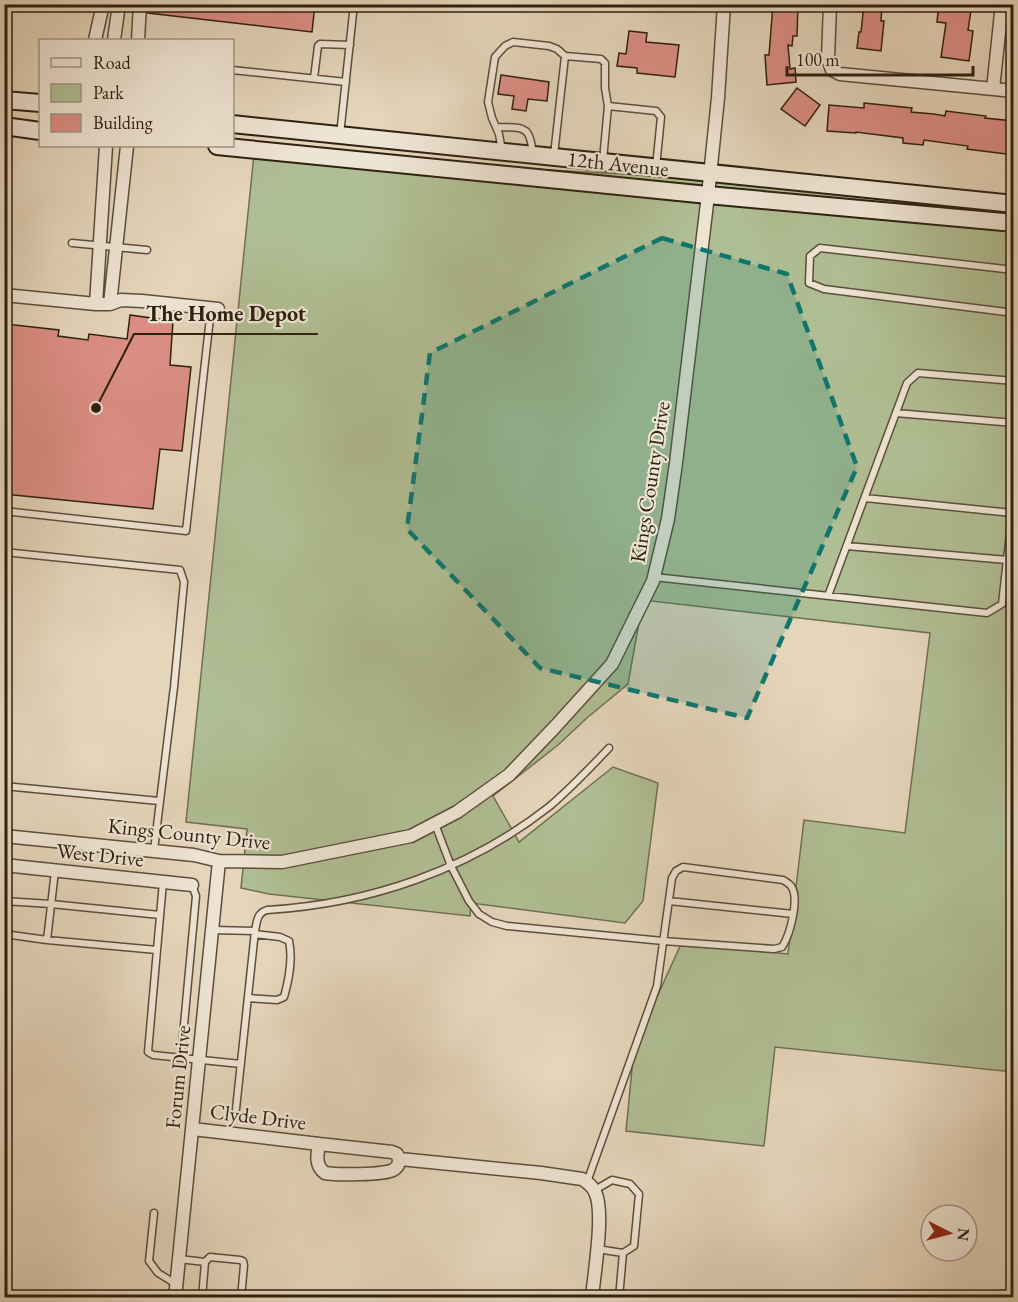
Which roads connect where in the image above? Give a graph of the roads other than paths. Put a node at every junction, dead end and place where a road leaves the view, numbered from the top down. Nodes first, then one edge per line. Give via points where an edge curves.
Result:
1 (103, 4) edge
2 (119, 4) edge
3 (140, 4) edge
4 (354, 4) edge
5 (724, 4) edge
6 (830, 4) edge
7 (1002, 4) edge
8 (95, 39) edge
9 (114, 39) edge
10 (138, 39) edge
11 (350, 45) junction
12 (565, 56) junction
13 (234, 70) edge
14 (314, 78) junction
15 (346, 82) junction
16 (993, 89) junction
17 (1014, 91) edge
18 (4, 100) edge
19 (39, 103) edge
20 (608, 106) junction
21 (234, 124) edge
22 (4, 126) edge
23 (496, 127) junction
24 (39, 131) edge
25 (340, 136) junction
26 (105, 147) edge
27 (127, 147) edge
28 (234, 147) edge
29 (241, 147) junction
30 (502, 152) junction
31 (533, 156) junction
32 (554, 158) junction
33 (603, 163) junction
34 (656, 168) junction
35 (711, 174) junction
36 (708, 195) junction
37 (1014, 204) edge
38 (1014, 223) edge
39 (72, 243) dead end
40 (100, 246) junction
41 (116, 247) junction
42 (147, 250) dead end
43 (1014, 270) edge
44 (4, 295) edge
45 (96, 304) junction
46 (110, 304) junction
47 (214, 309) joint
48 (1014, 313) edge
49 (1014, 381) edge
50 (896, 413) junction
51 (1014, 423) edge
52 (865, 498) junction
53 (1014, 498) edge
54 (4, 511) edge
55 (1012, 513) junction
56 (847, 546) junction
57 (4, 552) edge
58 (1007, 561) junction
59 (654, 577) junction
60 (828, 596) junction
61 (609, 748) dead end
62 (4, 786) edge
63 (159, 801) junction
64 (435, 824) junction
65 (4, 836) edge
66 (154, 850) junction
67 (219, 861) junction
68 (4, 865) edge
69 (451, 866) junction
70 (55, 871) junction
71 (163, 881) junction
72 (192, 885) joint
73 (4, 901) edge
74 (669, 901) junction
75 (51, 904) junction
76 (793, 914) junction
77 (160, 915) junction
78 (213, 930) junction
79 (255, 932) junction
80 (4, 934) edge
81 (47, 940) junction
82 (663, 941) junction
83 (157, 950) junction
84 (248, 998) junction
85 (181, 1057) junction
86 (200, 1059) junction
87 (241, 1064) junction
88 (236, 1109) dead end
89 (193, 1129) junction
90 (319, 1144) junction
91 (400, 1159) junction
92 (591, 1186) junction
93 (154, 1213) dead end
94 (596, 1249) junction
95 (623, 1253) junction
96 (179, 1259) junction
97 (205, 1262) junction
98 (175, 1291) edge
99 (201, 1298) edge
100 (241, 1298) edge
101 (592, 1298) edge
102 (618, 1298) edge

1 - 8 street
2 - 9 street
3 - 10 street
4 - 11 lane
5 - 35 street, Kings County Drive
6 - 16 street via 828,59 832,70 850,76
7 - 16 street
11 - 14 lane via 318,46
11 - 15 lane
12 - 20 lane via 601,59 605,63
12 - 23 lane via 549,46 513,42 505,46 495,57 488,102
12 - 32 lane
13 - 14 lane
14 - 15 lane
15 - 25 lane
16 - 17 street
18 - 19 main road
20 - 33 lane
20 - 34 lane via 656,111 661,117
21 - 25 main road, 12th Avenue
22 - 24 main road
23 - 30 lane
23 - 31 lane via 519,128 529,133
25 - 29 main road via 313,144 252,140
25 - 30 main road, 12th Avenue
26 - 40 street
27 - 41 street
28 - 29 main road, 12th Avenue
29 - 36 main road, 12th Avenue
30 - 31 main road, 12th Avenue
31 - 32 main road, 12th Avenue
32 - 33 main road, 12th Avenue
33 - 34 main road, 12th Avenue
34 - 35 main road, 12th Avenue
35 - 36 street, Kings County Drive
35 - 37 main road, 12th Avenue
36 - 38 main road, 12th Avenue
36 - 59 street, Kings County Drive via 676,463
39 - 40 lane
40 - 41 lane
40 - 45 street
41 - 42 lane
41 - 46 street
43 - 48 lane via 820,248 810,256 809,283 824,290
44 - 45 street
45 - 46 street
46 - 47 street via 142,301
47 - 54 lane via 186,531
49 - 50 lane via 918,373 907,383
50 - 51 lane
50 - 52 lane
52 - 55 lane
52 - 56 lane
53 - 55 lane
55 - 58 lane
56 - 58 lane
56 - 60 lane
57 - 63 lane via 180,570 184,582
58 - 60 lane via 1002,604 987,613
59 - 60 lane
59 - 64 street, Kings County Drive via 612,664 508,775
61 - 69 lane via 550,806 500,841
62 - 63 lane
63 - 66 lane
64 - 67 street, Kings County Drive via 411,836 282,862
64 - 69 lane
65 - 66 street, Kings County Drive
66 - 67 street, Kings County Drive
67 - 78 street, Forum Drive
68 - 70 street, West Drive
69 - 79 lane via 380,892 261,912
69 - 82 lane via 469,901 492,922
70 - 71 street, West Drive
70 - 75 lane
71 - 72 street, West Drive
71 - 77 lane
72 - 85 lane via 196,896
73 - 75 lane
74 - 76 lane
74 - 76 lane via 672,878 684,867 783,880 791,886 794,896
74 - 82 lane
75 - 77 lane
75 - 81 lane
76 - 82 lane via 788,937 782,947 774,950
77 - 83 lane
78 - 79 lane
78 - 86 street, Forum Drive
79 - 84 lane
79 - 84 lane via 290,941 292,954 284,997
80 - 81 lane
81 - 83 lane
82 - 92 lane via 657,986
83 - 85 lane via 148,1052
84 - 87 lane
85 - 86 lane
86 - 87 lane
86 - 89 street, Forum Drive
87 - 88 lane
89 - 90 street, Clyde Drive
89 - 96 street, Forum Drive
90 - 91 street, Clyde Drive via 392,1152
90 - 91 street, Clyde Drive via 318,1166 325,1173 385,1172 394,1170
91 - 92 street via 541,1173 582,1179
92 - 94 street via 600,1215
92 - 95 lane via 612,1180 630,1184 639,1194 634,1246
93 - 98 lane via 149,1261
94 - 95 lane
94 - 101 street
95 - 102 lane
96 - 97 lane
96 - 98 street, Forum Drive
97 - 99 lane
97 - 100 lane via 210,1257 243,1261

